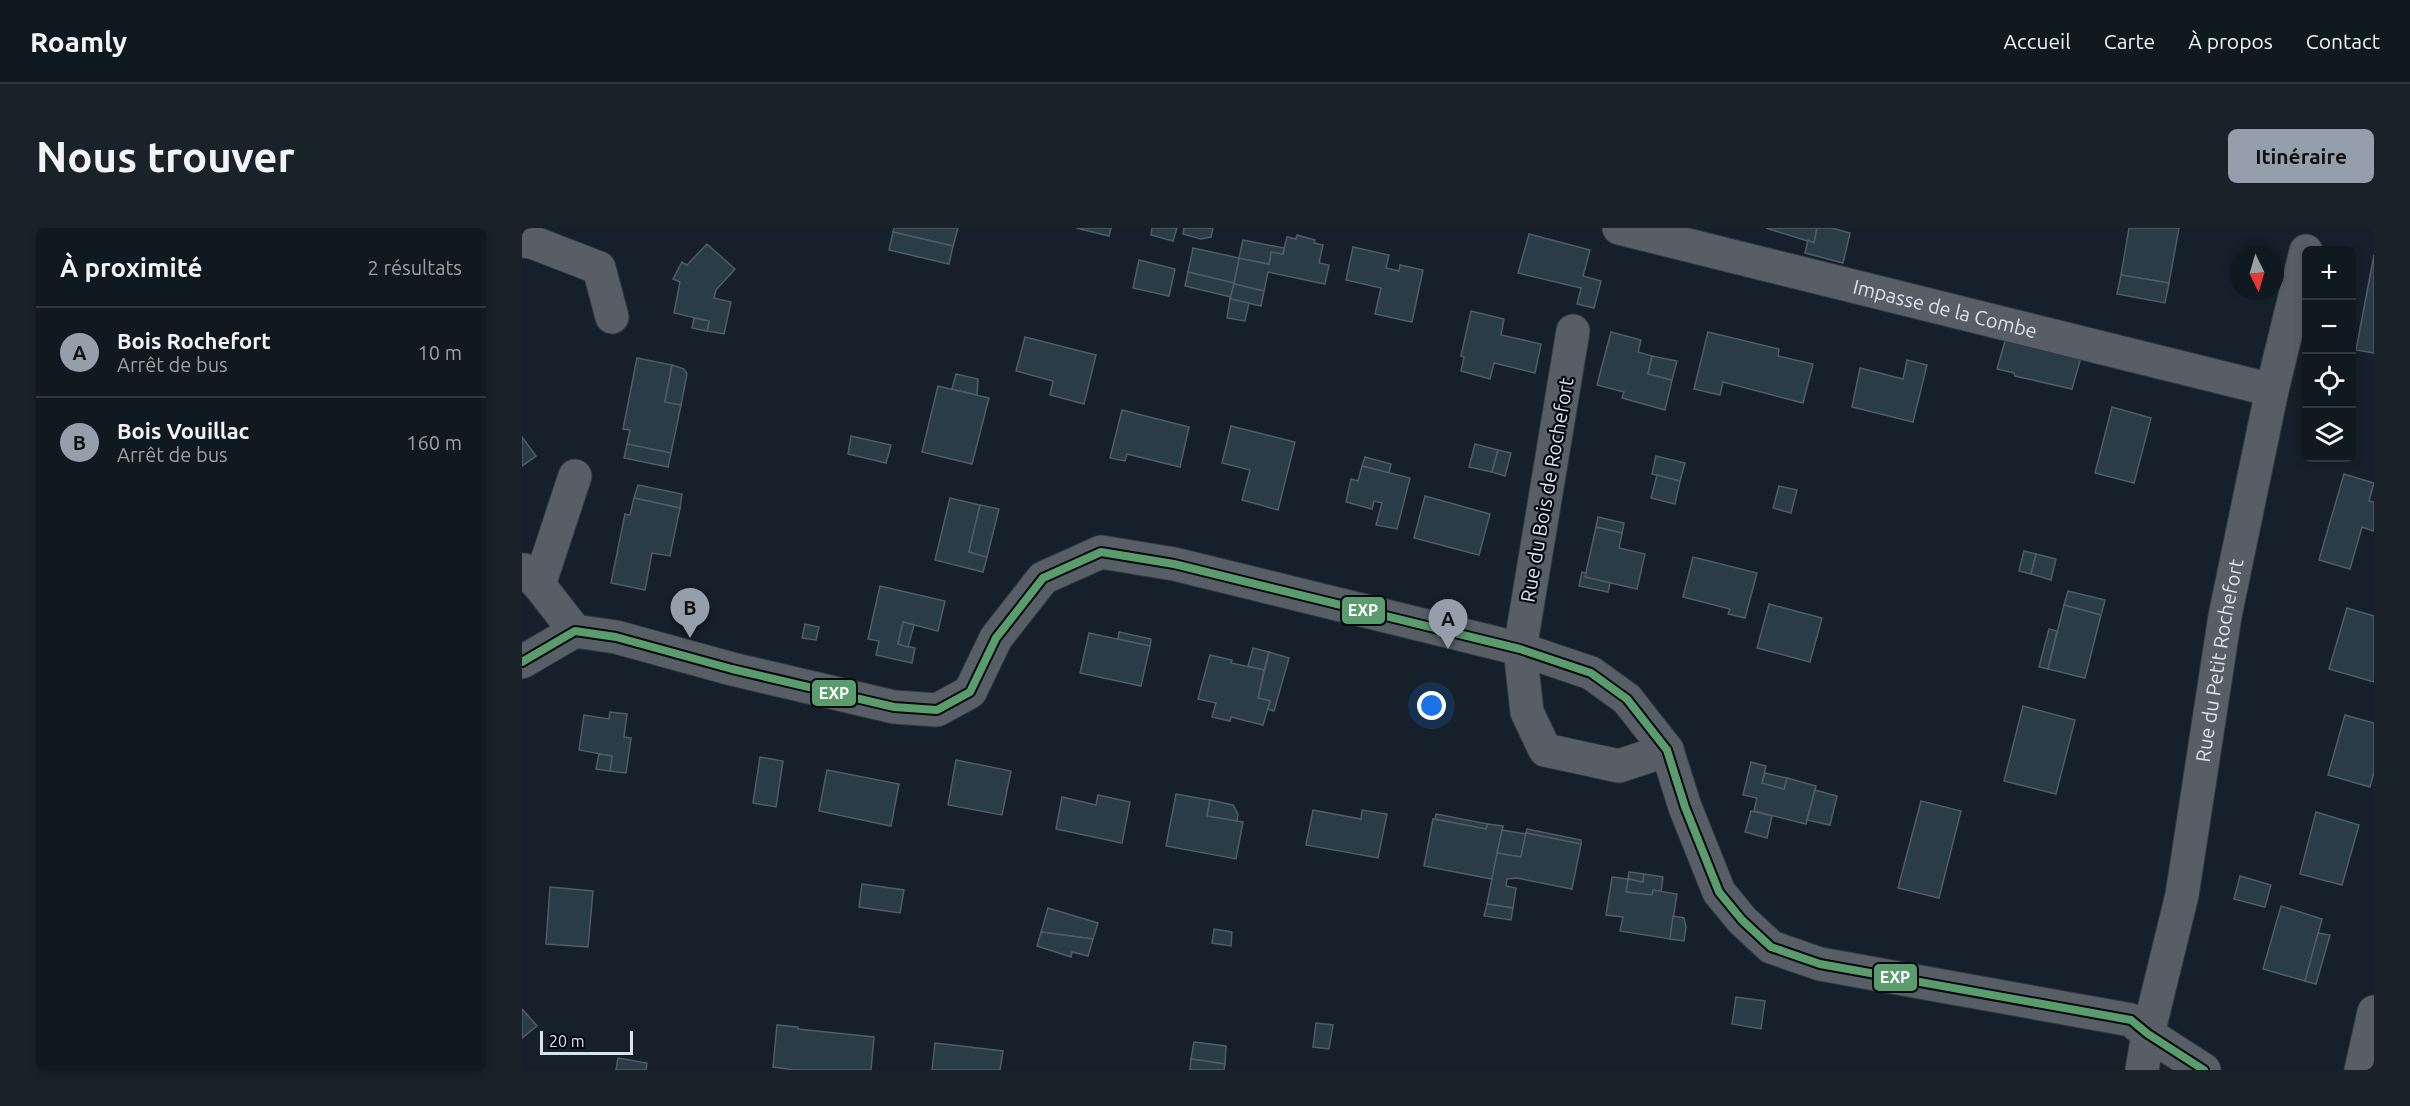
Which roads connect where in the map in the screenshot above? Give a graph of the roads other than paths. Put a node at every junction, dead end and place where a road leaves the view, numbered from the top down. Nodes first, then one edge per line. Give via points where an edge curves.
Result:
1 (1619, 228) edge
2 (2312, 228) edge
3 (522, 241) edge
4 (2308, 246) edge
5 (2302, 271) edge
6 (612, 317) dead end
7 (1574, 331) dead end
8 (2272, 390) junction
9 (575, 476) dead end
10 (531, 577) edge
11 (575, 631) junction
12 (1520, 649) junction
13 (522, 662) edge
14 (1666, 750) junction
15 (2374, 1012) edge
16 (2148, 1034) junction
17 (2142, 1070) edge
18 (2204, 1070) edge
19 (2361, 1070) edge

1 - 8 street, Impasse de la Combe
2 - 4 street, Rue du Petit Rochefort
3 - 6 street via 599,268
5 - 8 street, Rue du Petit Rochefort
7 - 12 street, Rue du Bois de Rochefort
8 - 16 street, Rue du Petit Rochefort via 2225,616 2182,895
9 - 10 street
10 - 11 street
11 - 12 street via 625,639 894,707 937,710 970,692 996,638 1043,578 1101,552 1174,564
11 - 13 street
12 - 14 street via 1591,673 1627,699
12 - 14 street, Rue du Bois de Rochefort via 1527,712 1545,750 1619,766
14 - 16 street via 1719,892 1771,947 1820,964 2131,1020
15 - 19 street
16 - 17 street, Rue du Petit Rochefort
16 - 18 street

